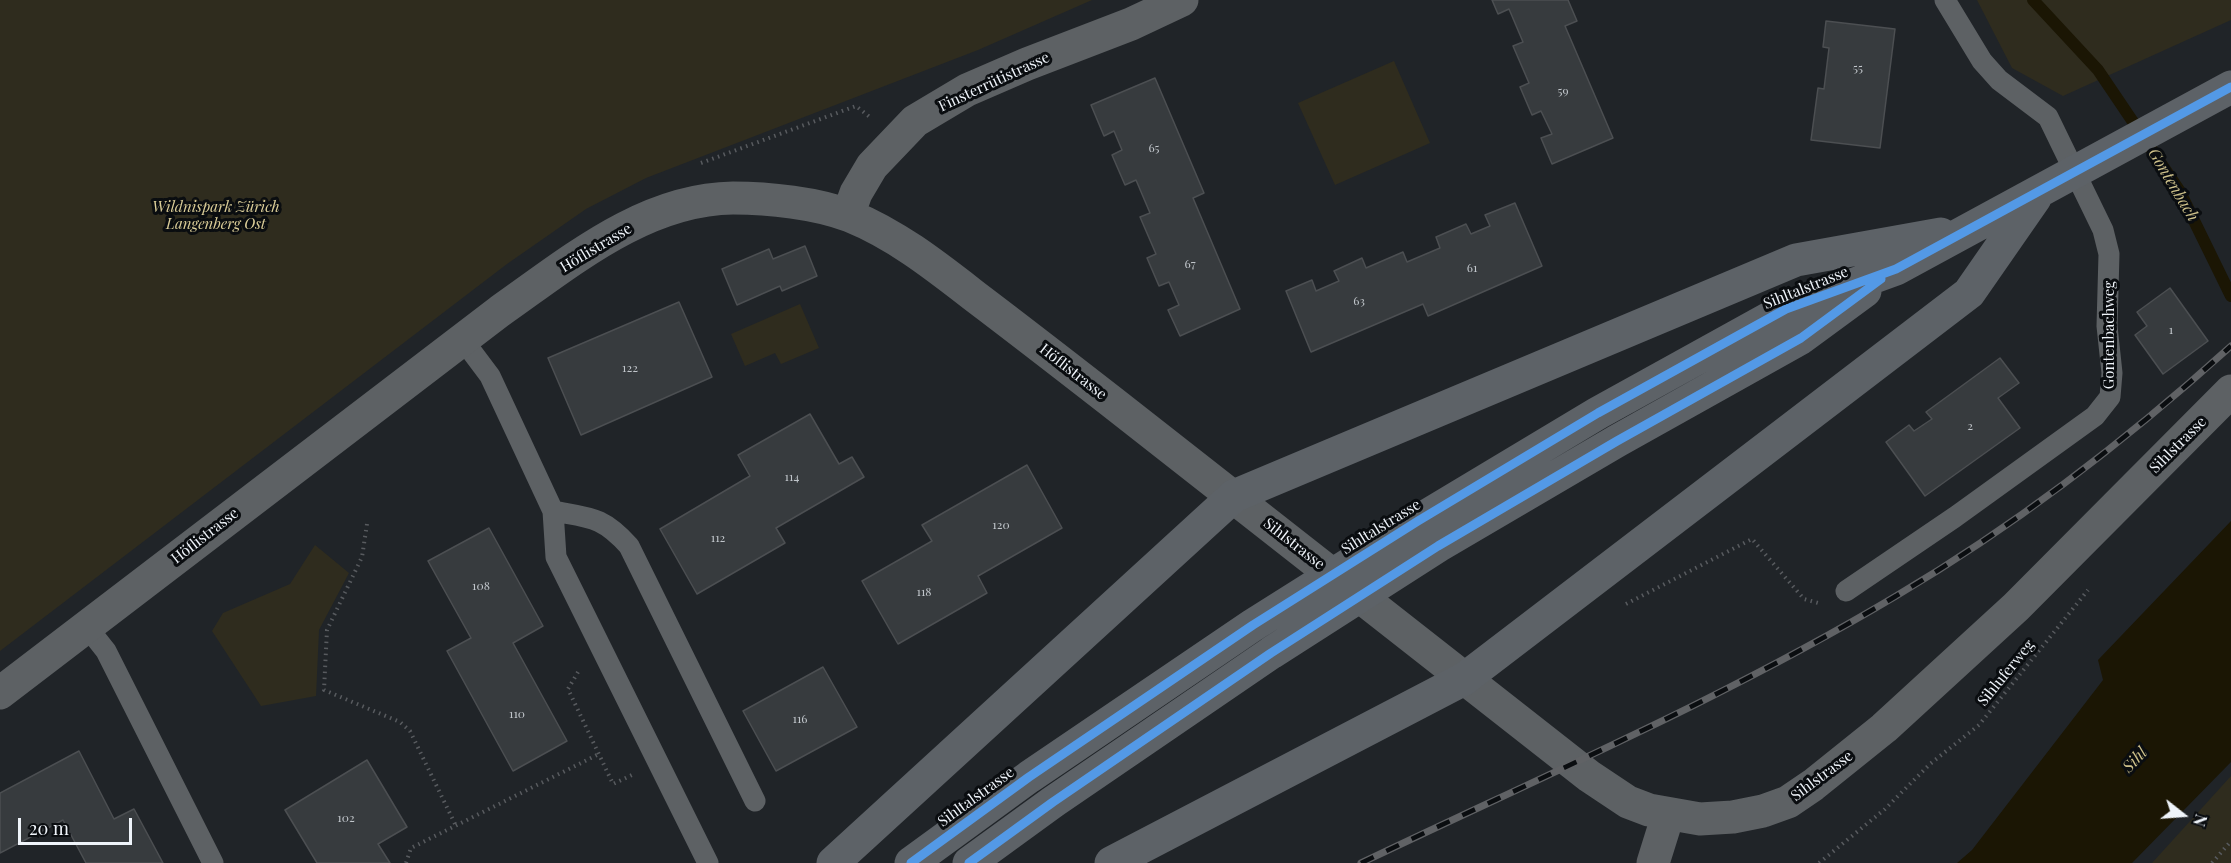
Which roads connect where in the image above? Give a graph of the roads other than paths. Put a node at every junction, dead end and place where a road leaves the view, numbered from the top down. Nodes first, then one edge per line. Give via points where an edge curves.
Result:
1 (1182, 0) edge
2 (1946, 0) edge
3 (2231, 87) edge
4 (2037, 194) junction
5 (848, 215) junction
6 (1971, 228) junction
7 (1896, 268) junction
8 (463, 340) junction
9 (2231, 391) edge
10 (1234, 496) junction
11 (553, 511) junction
12 (1846, 591) road end
13 (87, 627) junction
14 (1464, 679) junction
15 (0, 693) edge
16 (755, 801) dead end
17 (1668, 815) junction
18 (213, 863) edge
19 (708, 863) edge
20 (833, 863) edge
21 (911, 863) edge
22 (969, 863) edge
23 (1111, 863) edge
24 (1653, 863) edge

1 - 5 street, Finsterrütistrasse via 967,90 915,121 872,166
2 - 12 lane, Gontenbachweg via 1982,61 2048,117 2103,230 2109,254 2110,397 2095,416
3 - 4 main road, Sihltalstrasse
4 - 6 main road, Sihltalstrasse
4 - 14 main road via 1969,293
5 - 8 street, Höflistrasse via 794,203 732,198 695,201 650,215 581,254
5 - 10 street, Höflistrasse via 932,263
6 - 7 main road, Sihltalstrasse
6 - 10 main road via 1796,260
7 - 21 main road, Sihltalstrasse via 1786,309 1598,413 1418,520 1253,625 1029,777
7 - 22 main road, Sihltalstrasse via 1801,338 1438,546 1271,653
8 - 11 lane via 490,376
8 - 13 street, Höflistrasse
9 - 17 street, Sihlstrasse via 2016,607 1884,728 1813,785 1788,802 1762,811 1700,819
10 - 14 street, Sihlstrasse
10 - 20 main road
11 - 16 lane via 600,520 629,546
11 - 19 lane via 556,557
13 - 15 street, Höflistrasse
13 - 18 lane via 106,651
14 - 17 street, Sihlstrasse via 1588,776 1628,802
14 - 23 main road
17 - 24 street

